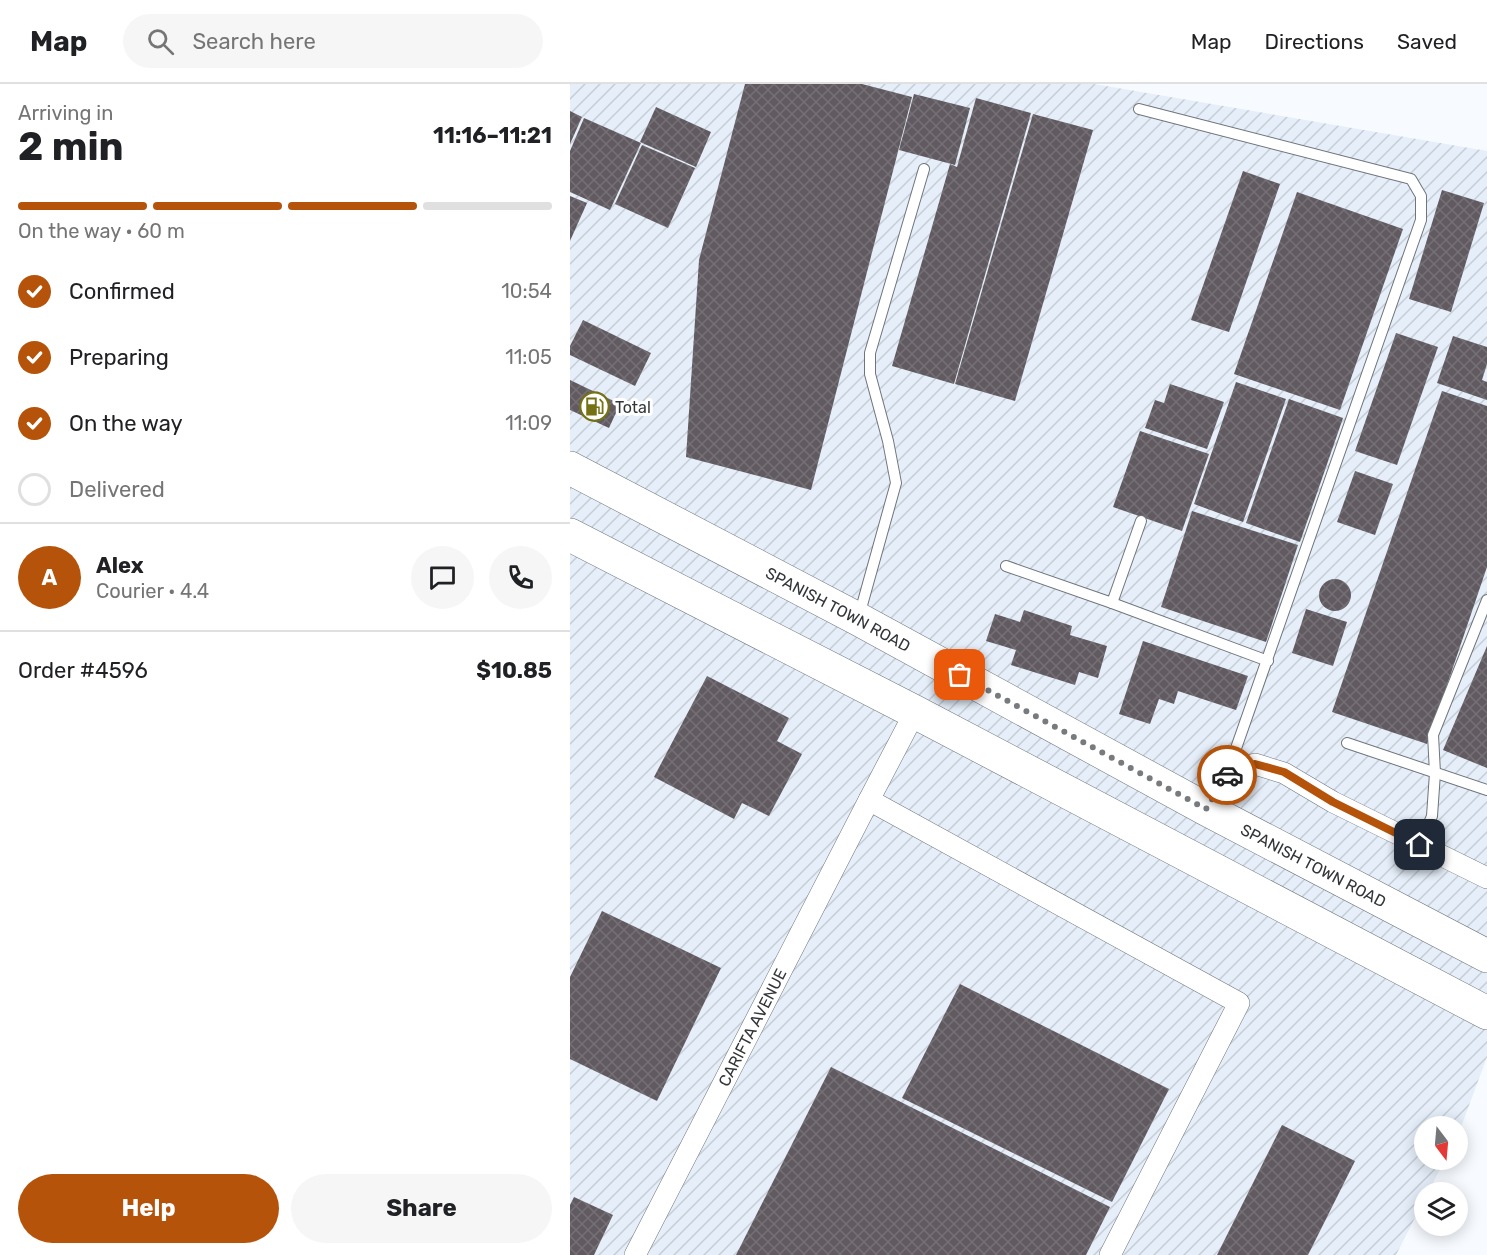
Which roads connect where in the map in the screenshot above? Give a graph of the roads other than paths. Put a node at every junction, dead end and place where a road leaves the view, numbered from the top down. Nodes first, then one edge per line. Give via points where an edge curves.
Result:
1 (1138, 109) dead end
2 (924, 169) dead end
3 (570, 468) edge
4 (1142, 521) dead end
5 (570, 535) edge
6 (1006, 566) dead end
7 (1487, 600) edge
8 (1112, 603) junction
9 (858, 619) junction
10 (1268, 661) junction
11 (915, 711) junction
12 (1347, 742) dead end
13 (1435, 773) junction
14 (1227, 774) junction
15 (1487, 790) edge
16 (869, 800) junction
17 (1206, 809) junction
18 (1420, 845) junction
19 (1487, 878) edge
20 (1483, 954) edge
21 (1487, 1013) edge
22 (635, 1255) edge
23 (1110, 1255) edge

1 - 10 lane via 1411,179 1421,196 1421,220
2 - 9 lane via 870,352 870,374 896,483
3 - 9 highway, SPANISH TOWN ROAD
4 - 8 lane
5 - 11 highway
6 - 8 lane
7 - 13 lane via 1433,735
8 - 10 lane
9 - 17 highway, SPANISH TOWN ROAD
10 - 14 lane
11 - 16 street, CARIFTA AVENUE
11 - 21 highway
12 - 13 lane
13 - 15 lane
13 - 18 lane via 1432,816
14 - 17 street
14 - 18 street via 1255,764 1284,772 1333,802
16 - 22 street, CARIFTA AVENUE
16 - 23 street via 1239,1003
17 - 20 highway, SPANISH TOWN ROAD
18 - 19 street

